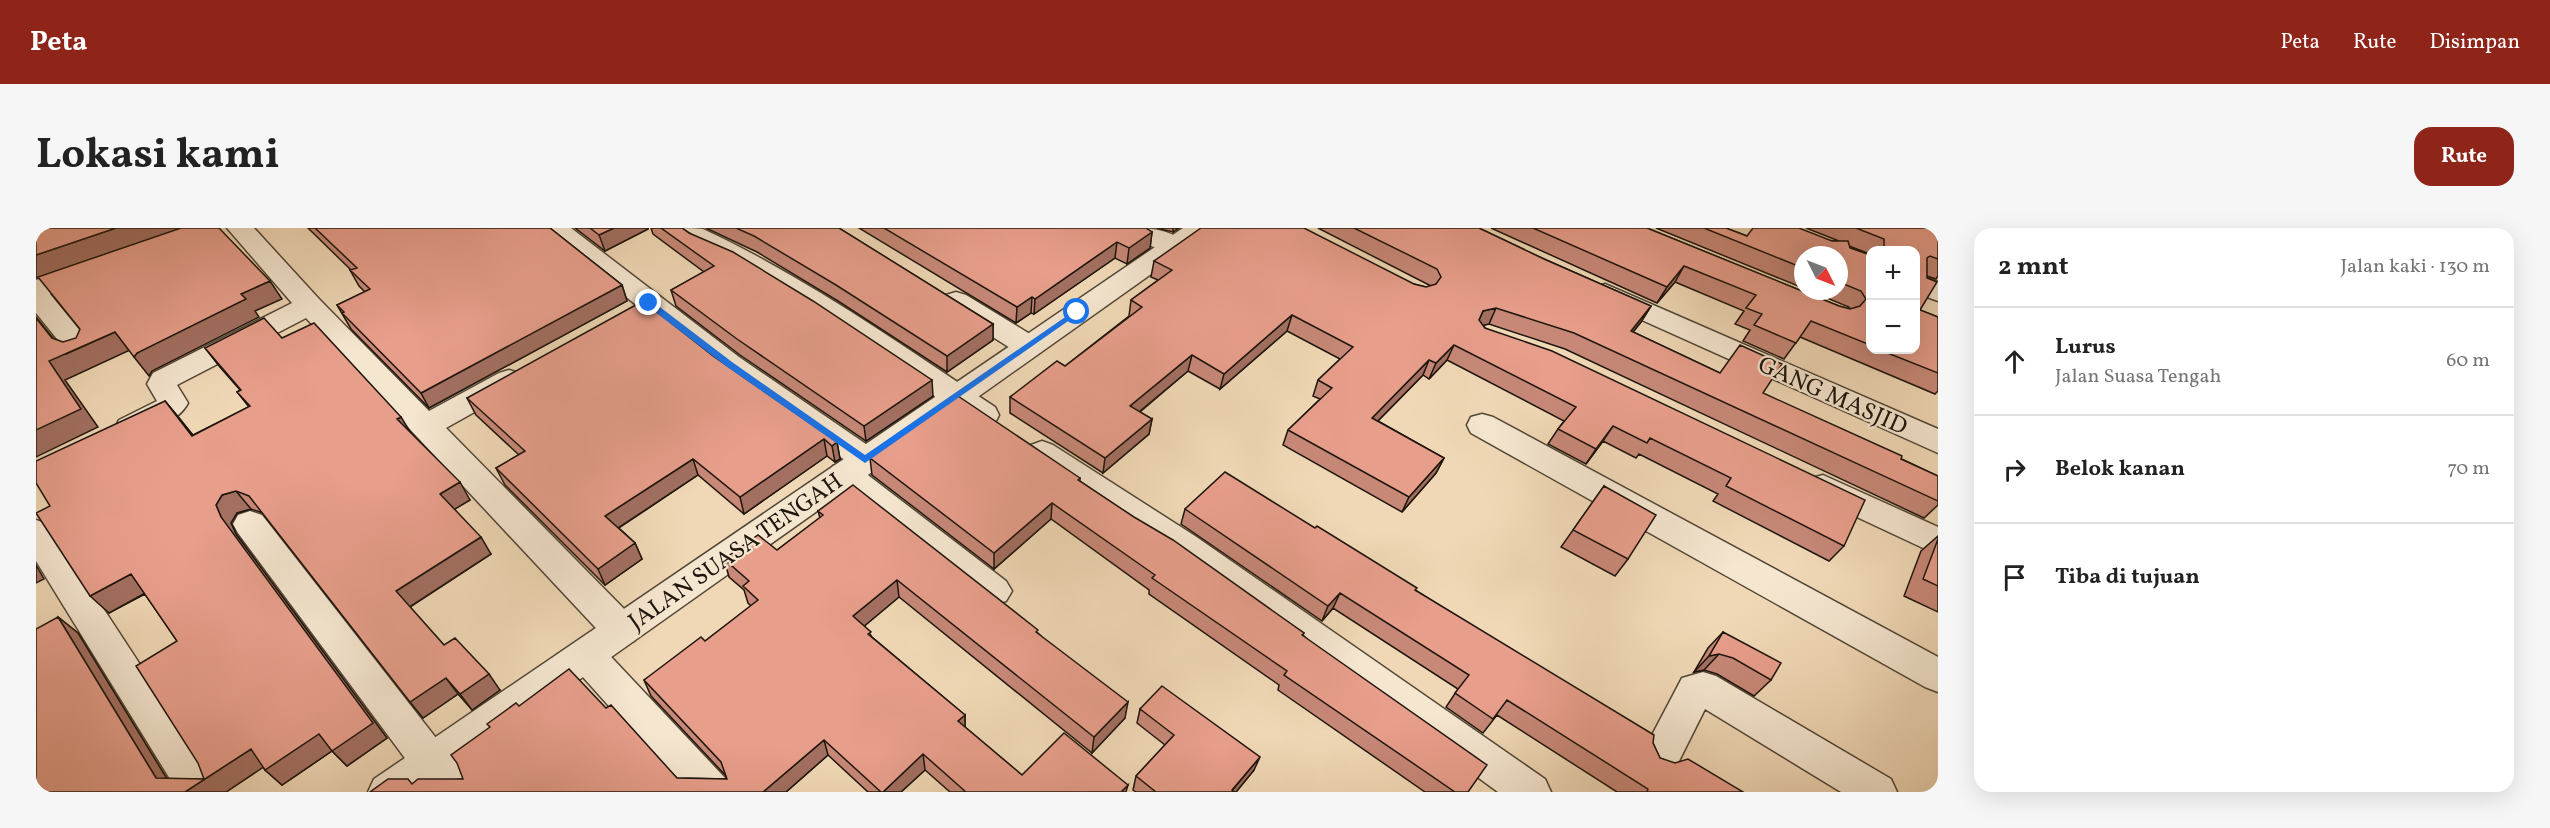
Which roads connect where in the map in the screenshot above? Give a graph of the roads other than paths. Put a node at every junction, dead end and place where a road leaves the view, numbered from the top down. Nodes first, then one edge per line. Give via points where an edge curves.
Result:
1 (240, 228) edge
2 (555, 228) edge
3 (684, 228) edge
4 (1140, 228) edge
5 (1186, 237) edge
6 (113, 262) edge
7 (1579, 281) edge
8 (1920, 285) edge
9 (36, 290) edge
10 (938, 290) edge
11 (1938, 292) edge
12 (36, 295) edge
13 (309, 305) junction
14 (1028, 346) junction
15 (80, 348) edge
16 (527, 370) edge
17 (956, 396) junction
18 (1482, 425) dead end
19 (426, 426) junction
20 (106, 440) edge
21 (1938, 442) edge
22 (854, 467) junction
23 (1799, 476) edge
24 (250, 524) dead end
25 (36, 533) edge
26 (1938, 542) edge
27 (994, 591) dead end
28 (621, 630) junction
29 (586, 654) junction
30 (1938, 676) edge
31 (1661, 756) edge
32 (443, 777) edge
33 (201, 792) edge
34 (388, 792) edge
35 (712, 792) edge
36 (1531, 792) edge
37 (1877, 792) edge

1 - 13 street
2 - 22 street via 639,309 729,364
3 - 17 street via 747,260 817,303
4 - 5 street
5 - 14 street, JALAN SUASA TENGAH
6 - 9 street
7 - 21 street, GANG MASJID
8 - 11 street
10 - 14 street
12 - 15 street
13 - 19 street
13 - 20 street via 172,374 162,384 173,403 171,407
14 - 17 street, JALAN SUASA TENGAH
16 - 19 street
17 - 22 street, JALAN SUASA TENGAH
17 - 36 street via 1183,545
18 - 30 street
19 - 28 street
22 - 27 street
22 - 28 street, JALAN SUASA TENGAH
23 - 26 street
24 - 32 street
25 - 33 street
28 - 29 street, JALAN SUASA TENGAH
29 - 32 street, JALAN SUASA TENGAH
29 - 35 street
31 - 37 street via 1695,690 1703,688
32 - 34 street, JALAN SUASA TENGAH

